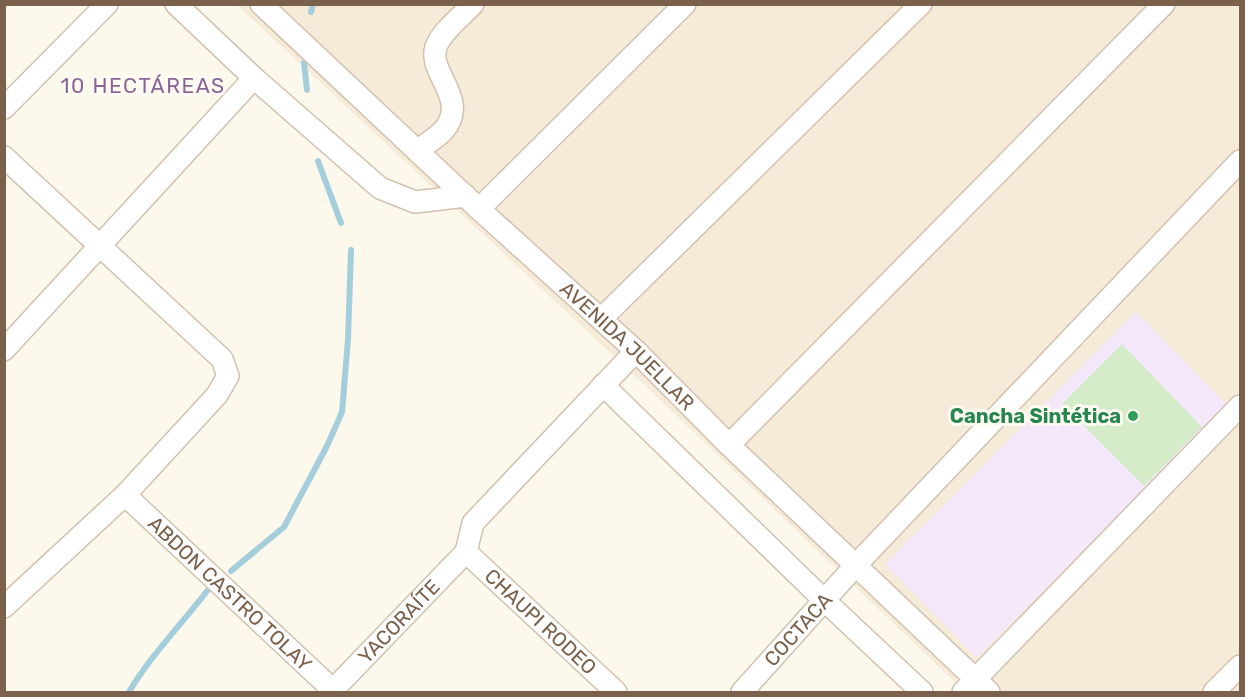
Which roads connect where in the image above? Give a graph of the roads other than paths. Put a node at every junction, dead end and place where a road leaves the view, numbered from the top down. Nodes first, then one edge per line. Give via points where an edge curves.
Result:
1 (107, 4) edge
2 (176, 4) edge
3 (261, 4) edge
4 (473, 4) edge
5 (684, 4) edge
6 (921, 4) edge
7 (1164, 4) edge
8 (254, 78) junction
9 (4, 108) edge
10 (417, 151) junction
11 (4, 157) edge
12 (1240, 161) edge
13 (472, 202) junction
14 (99, 245) junction
15 (601, 319) junction
16 (4, 350) edge
17 (636, 351) junction
18 (603, 385) junction
19 (1240, 406) edge
20 (729, 445) junction
21 (125, 495) junction
22 (466, 552) junction
23 (855, 566) junction
24 (825, 601) junction
25 (4, 607) edge
26 (1240, 666) edge
27 (976, 688) edge
28 (333, 692) edge
29 (616, 693) edge
30 (742, 693) edge
31 (922, 693) edge
32 (1214, 693) edge

1 - 9 street
2 - 8 street
3 - 10 street, AVENIDA JUELLAR
4 - 10 street via 435,48 436,66 451,93 452,114 444,130
5 - 13 street
6 - 15 street
7 - 20 street
8 - 13 street via 380,188 415,202
8 - 14 street
10 - 13 street, AVENIDA JUELLAR
11 - 14 street
12 - 23 street, COCTACA
13 - 15 street, AVENIDA JUELLAR
14 - 16 street
14 - 21 street via 222,359 228,376 217,395
15 - 17 street, AVENIDA JUELLAR
17 - 18 street
17 - 20 street, AVENIDA JUELLAR
18 - 22 street via 472,523
18 - 24 street
19 - 27 street
20 - 23 street, AVENIDA JUELLAR
21 - 25 street
21 - 28 street, ABDON CASTRO TOLAY
22 - 28 street, YACORAÍTE
22 - 29 street, CHAUPI RODEO
23 - 24 street, COCTACA
23 - 27 street, AVENIDA JUELLAR
24 - 30 street, COCTACA
24 - 31 street
26 - 32 street

